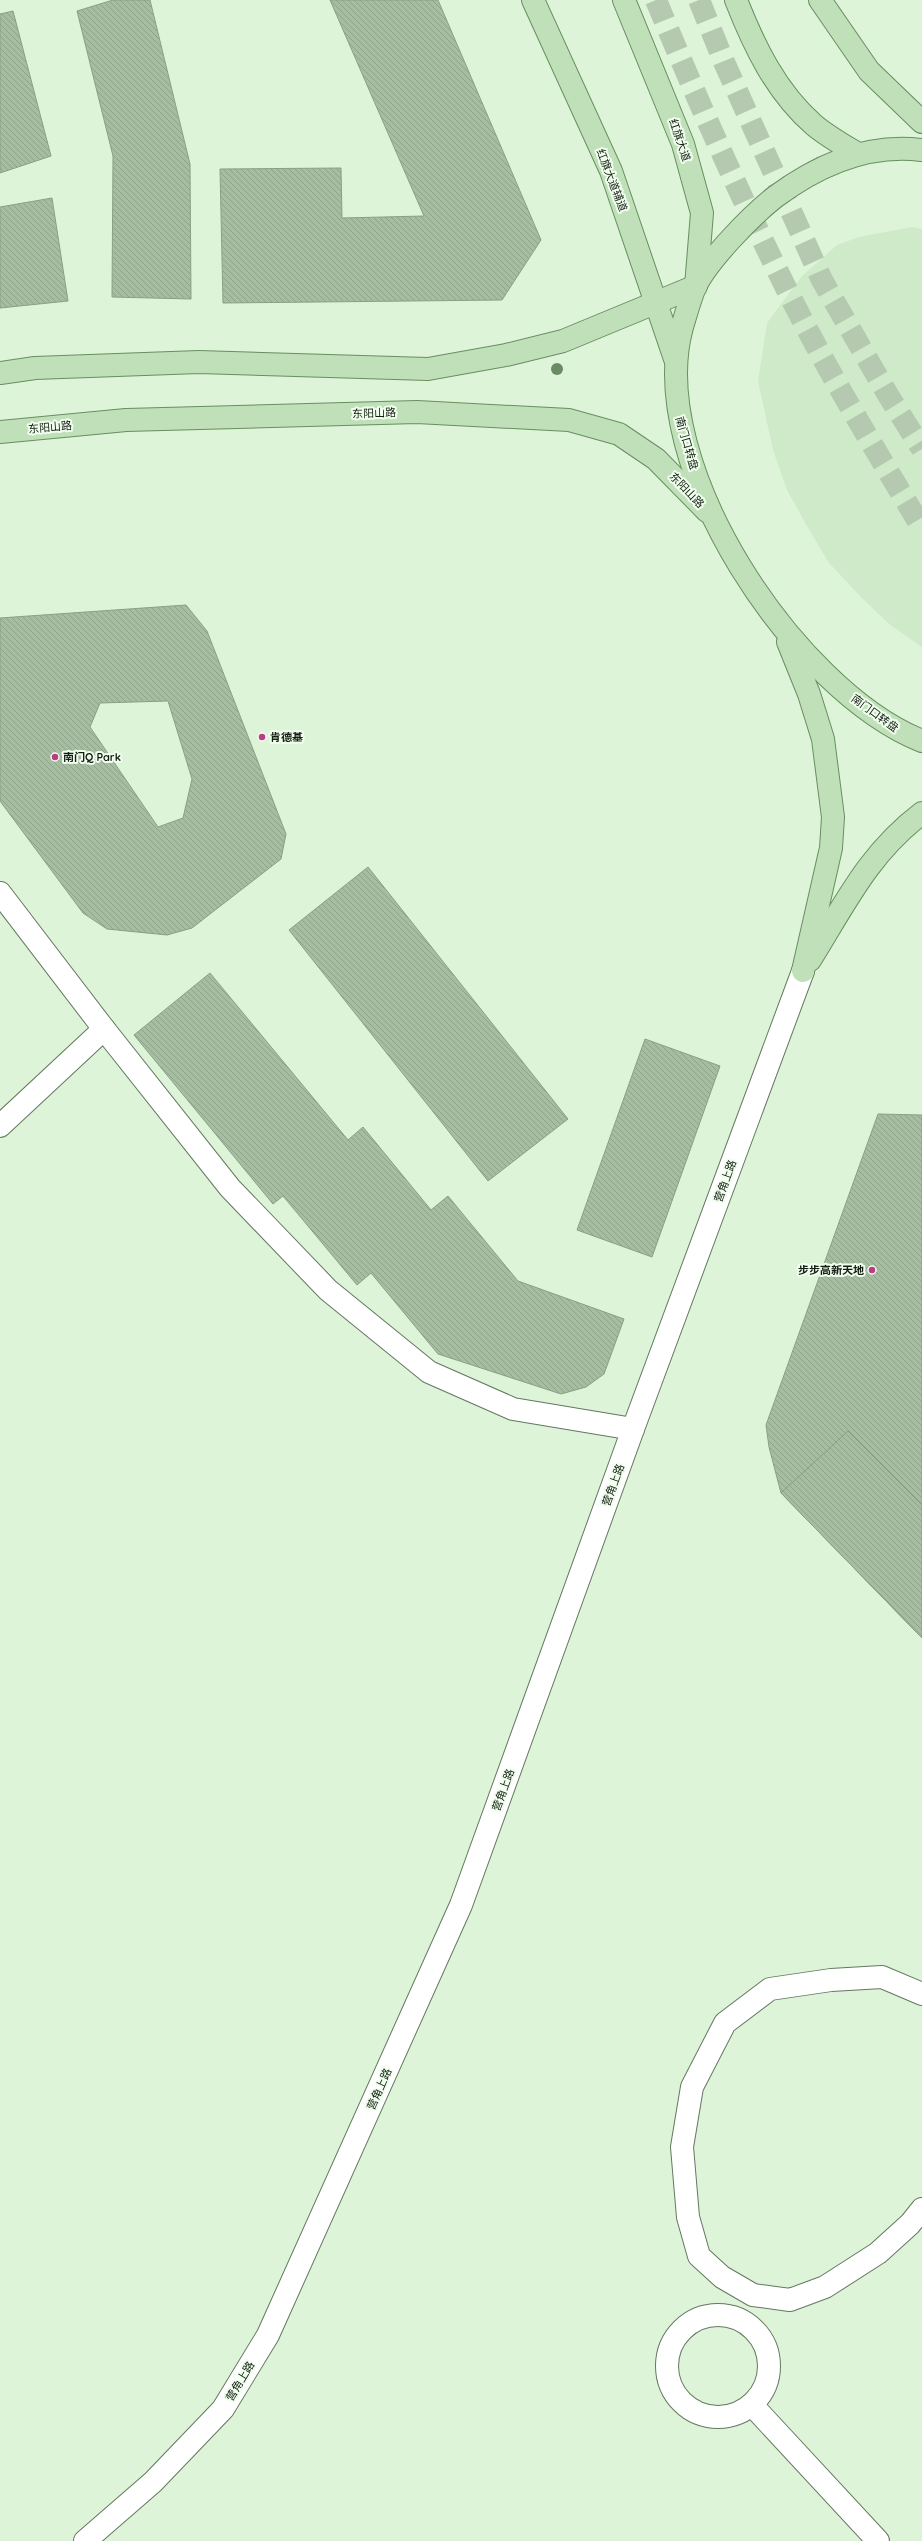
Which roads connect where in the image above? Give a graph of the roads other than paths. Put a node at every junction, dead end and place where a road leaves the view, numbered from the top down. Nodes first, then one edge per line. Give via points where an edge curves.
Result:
1 (534, 0) edge
2 (624, 0) edge
3 (736, 0) edge
4 (820, 0) edge
5 (922, 122) edge
6 (922, 150) edge
7 (858, 154) junction
8 (696, 286) junction
9 (656, 302) junction
10 (677, 365) junction
11 (0, 373) edge
12 (0, 432) edge
13 (714, 518) junction
14 (782, 628) junction
15 (912, 737) edge
16 (922, 751) edge
17 (922, 813) edge
18 (0, 893) edge
19 (803, 971) junction
20 (104, 1029) junction
21 (0, 1126) edge
22 (633, 1430) junction
23 (922, 1994) edge
24 (922, 2209) edge
25 (734, 2284) junction
26 (731, 2316) junction
27 (752, 2405) junction
28 (85, 2541) edge
29 (878, 2541) edge

1 - 9 main road, 红旗大道辅道 via 611,171
2 - 8 main road, 红旗大道 via 683,144 702,213
3 - 7 main road via 763,60 783,94 815,126
4 - 5 main road via 869,71
6 - 7 main road, 南门口转盘 via 899,148
7 - 8 main road, 南门口转盘 via 815,171 764,206 717,256
8 - 9 main road
8 - 10 main road, 南门口转盘 via 682,329
9 - 10 main road, 红旗大道辅道
9 - 11 main road via 563,341 506,355 428,369 199,362 35,368
10 - 13 main road, 南门口转盘 via 676,397 682,431
12 - 13 main road, 东阳山路 via 126,420 417,412 569,420 619,434 650,455
13 - 14 main road, 南门口转盘 via 756,593
14 - 15 main road, 南门口转盘 via 844,691 870,712
14 - 19 main road via 809,694 823,739 833,817 831,848
15 - 16 main road
17 - 19 main road via 882,848 861,875
18 - 20 street
19 - 22 street, 营角上路
20 - 21 street
20 - 22 street via 230,1188 328,1290 429,1372 513,1409
22 - 28 street, 营角上路 via 461,1905 268,2335 223,2409 153,2482
23 - 25 street via 882,1977 831,1980 770,1989 725,2023 692,2086 682,2148 688,2217 699,2256 722,2277
24 - 25 street via 910,2224 878,2253 825,2287 790,2300 753,2295
25 - 26 street
26 - 27 street via 746,2322 758,2333 766,2347 770,2362 769,2378 762,2393
26 - 27 street via 715,2314 699,2318 685,2326 674,2338 668,2354 667,2370 671,2386 677,2396 692,2410 708,2416 723,2417 739,2413
27 - 29 street

